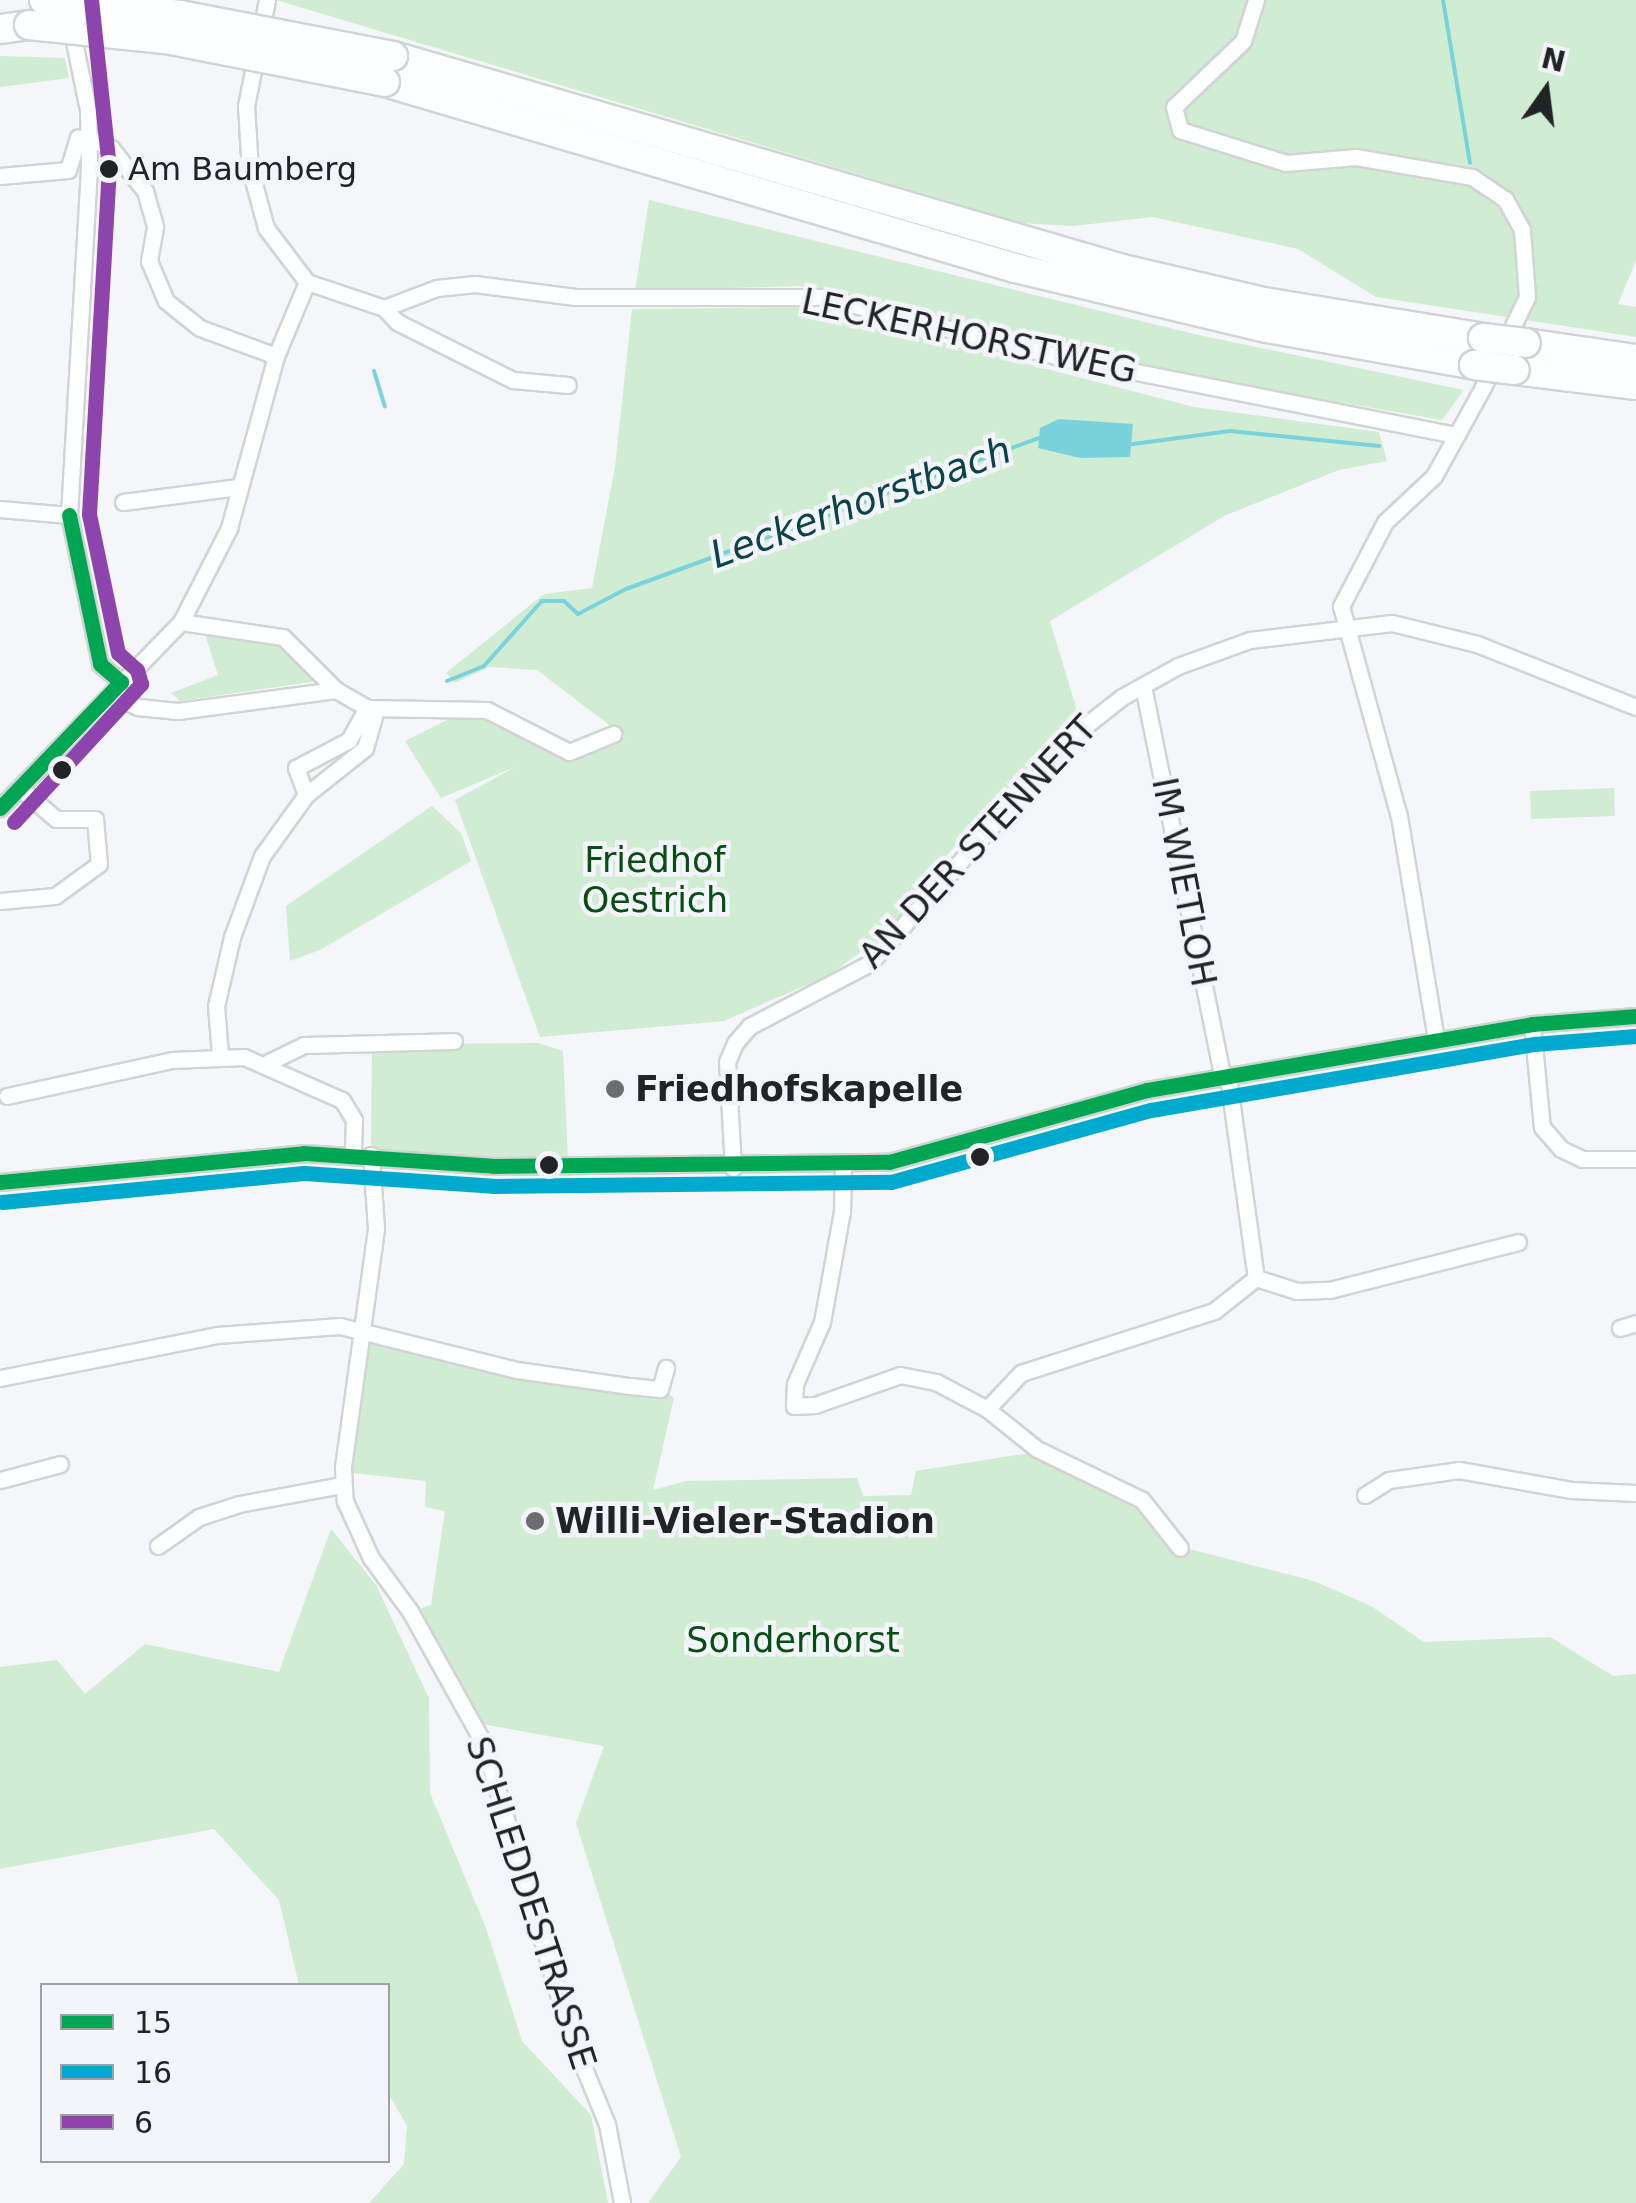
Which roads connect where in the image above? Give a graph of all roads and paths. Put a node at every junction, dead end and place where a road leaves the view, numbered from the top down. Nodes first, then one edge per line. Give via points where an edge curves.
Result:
1 (44, 0) edge
2 (71, 0) edge
3 (267, 0) edge
4 (1256, 0) edge
5 (0, 26) edge
6 (389, 70) junction
7 (89, 138) junction
8 (0, 176) edge
9 (958, 224) junction
10 (1100, 241) dead end
11 (307, 282) junction
12 (1352, 302) dead end
13 (384, 308) junction
14 (1420, 328) junction
15 (1479, 351) junction
16 (276, 356) junction
17 (1636, 358) edge
18 (1576, 380) junction
19 (568, 385) dead end
20 (1636, 385) edge
21 (1636, 399) edge
22 (1456, 435) junction
23 (238, 487) junction
24 (123, 502) dead end
25 (0, 509) edge
26 (70, 515) junction
27 (182, 622) junction
28 (1346, 624) junction
29 (1144, 686) junction
30 (116, 688) junction
31 (336, 690) junction
32 (1636, 708) edge
33 (376, 709) junction
34 (613, 734) dead end
35 (20, 789) junction
36 (306, 795) junction
37 (0, 808) edge
38 (0, 901) edge
39 (1636, 1016) edge
40 (1532, 1024) junction
41 (1436, 1040) junction
42 (454, 1041) dead end
43 (220, 1054) junction
44 (267, 1063) junction
45 (1225, 1078) junction
46 (7, 1096) dead end
47 (353, 1154) junction
48 (371, 1155) junction
49 (1636, 1159) edge
50 (843, 1165) junction
51 (733, 1168) junction
52 (0, 1182) edge
53 (1518, 1242) dead end
54 (1256, 1278) junction
55 (365, 1330) junction
56 (666, 1368) dead end
57 (0, 1378) edge
58 (988, 1409) junction
59 (60, 1464) dead end
60 (0, 1480) edge
61 (342, 1485) junction
62 (1636, 1493) edge
63 (1365, 1495) dead end
64 (158, 1546) dead end
65 (1180, 1548) dead end
66 (622, 2203) edge

1 - 6 highway, bridge via 180,15
2 - 7 street via 72,53
3 - 11 street via 246,106 250,169 266,228
4 - 22 street via 1231,57 1174,108 1180,130 1286,163 1356,157 1472,178 1505,199 1522,230 1527,297
5 - 6 highway, bridge
6 - 9 highway
6 - 15 highway via 1015,268 1267,328
7 - 8 street via 78,138 68,170
7 - 16 street via 111,148 146,192 155,227 149,261 166,300 200,328
7 - 26 street
9 - 10 highway
9 - 14 highway via 1264,302
11 - 13 street
11 - 16 street
12 - 14 highway
13 - 19 street via 398,322 513,380
13 - 22 street, LECKERHORSTWEG via 438,288 475,284 575,297 823,297 1056,356
14 - 15 highway
15 - 17 highway, bridge via 1526,343
15 - 18 highway, bridge via 1515,370
16 - 23 street
18 - 20 highway
18 - 21 highway
22 - 28 street via 1434,476 1374,540 1341,606
23 - 24 street
23 - 27 street via 229,528
25 - 26 street
26 - 30 street via 100,664
27 - 30 street
27 - 31 street via 283,638
28 - 29 street, AN DER STENNERT via 1250,640
28 - 32 street, AN DER STENNERT via 1431,630
28 - 41 street via 1400,816
29 - 45 street, IM WIETLOH
29 - 51 street, AN DER STENNERT via 1070,738 870,963 750,1026 735,1042 727,1062
30 - 31 street via 168,711
30 - 35 street
31 - 33 street
33 - 34 street via 486,710 568,752
33 - 36 street via 365,748
33 - 36 street via 348,740 296,768
35 - 37 street
35 - 38 street via 56,819 95,818 99,864 55,896
36 - 43 street via 262,856 232,936 216,1006
39 - 40 street
40 - 41 street
40 - 49 street via 1542,1126 1561,1149 1582,1159
41 - 45 street
42 - 44 street via 304,1045
43 - 44 street
43 - 46 street
44 - 47 street via 342,1100 354,1120
45 - 50 street via 1130,1094 934,1153
45 - 54 street, IM WIETLOH
47 - 48 street
47 - 52 street
48 - 51 street via 478,1166
48 - 55 street, SCHLEDDESTRASSE via 376,1229
50 - 51 street
50 - 58 street via 842,1211 822,1322 796,1384 794,1406 911,1375
53 - 54 street via 1330,1290 1298,1291
54 - 58 street via 1214,1311 1020,1373
55 - 56 street via 517,1370 609,1384 660,1389
55 - 57 street via 217,1335
55 - 61 street, SCHLEDDESTRASSE
58 - 65 street via 1037,1450 1142,1500
59 - 60 street
61 - 64 street via 200,1517
61 - 66 street, SCHLEDDESTRASSE via 359,1536 428,1643 494,1770 538,1934 607,2124
62 - 63 street via 1571,1490 1459,1470 1390,1480

